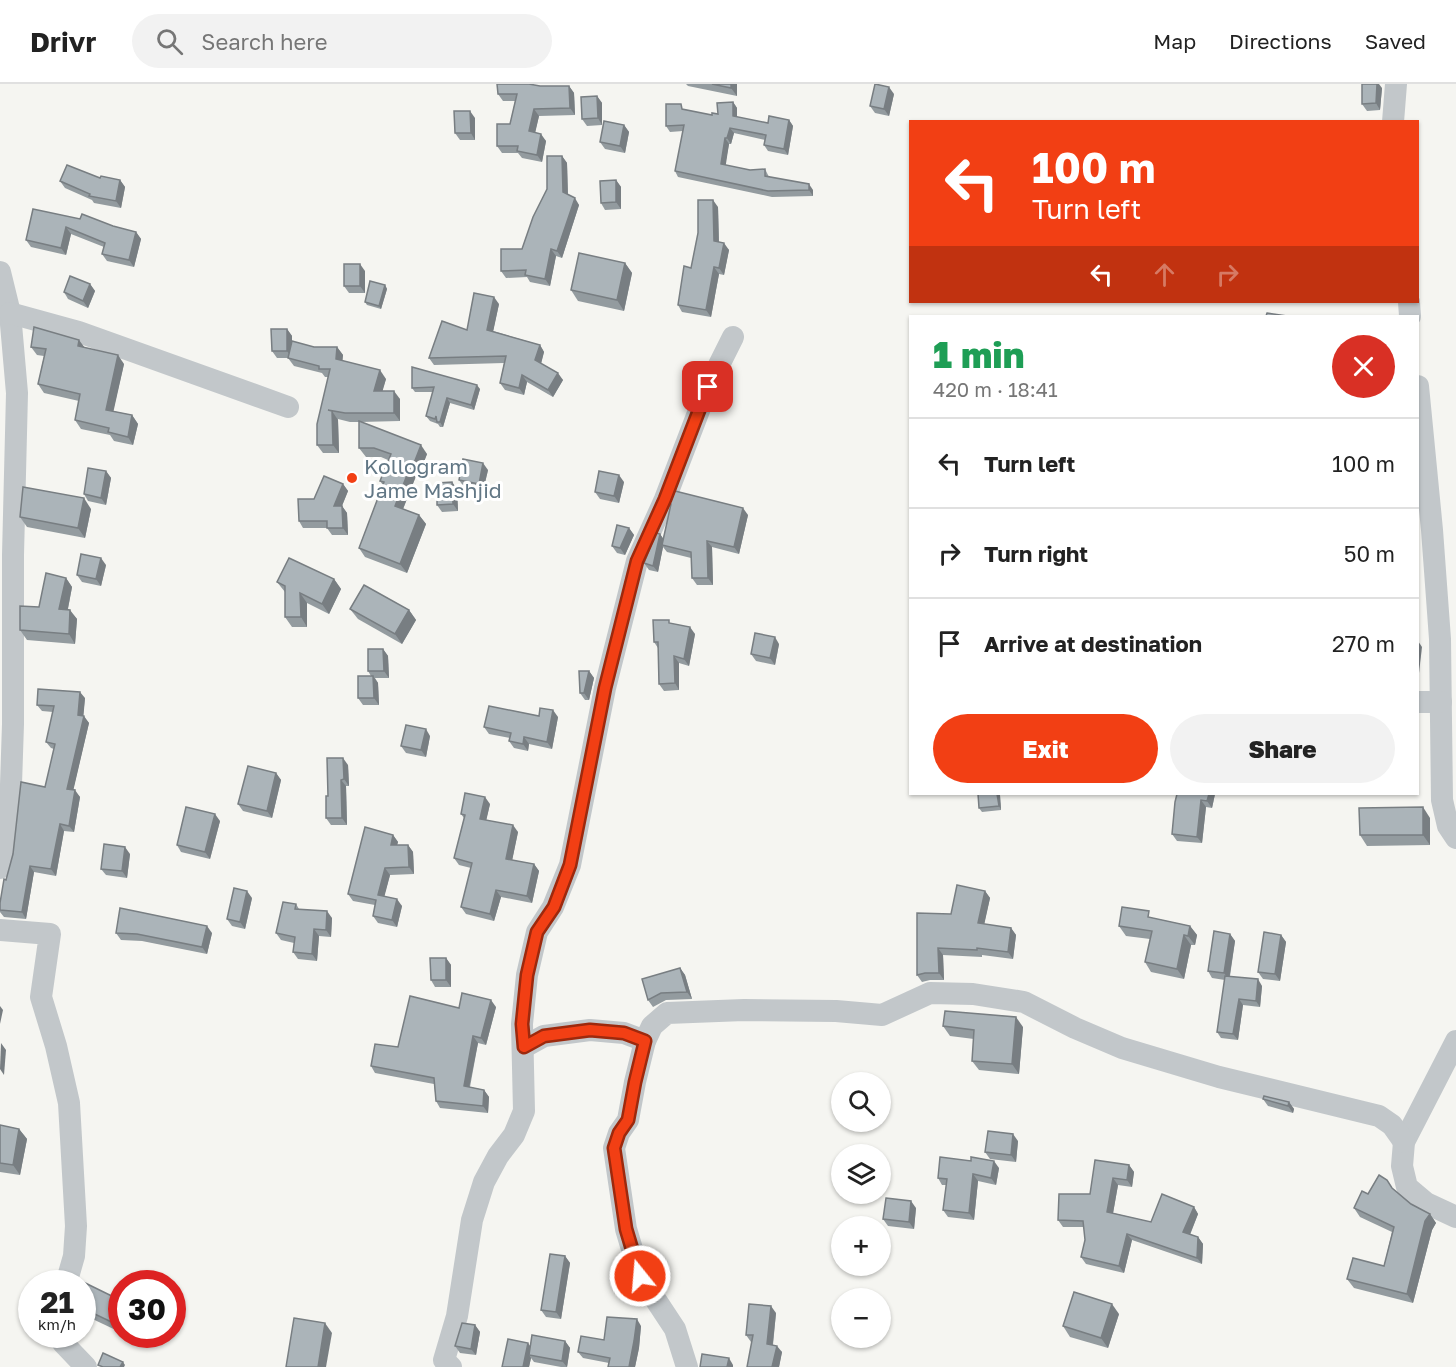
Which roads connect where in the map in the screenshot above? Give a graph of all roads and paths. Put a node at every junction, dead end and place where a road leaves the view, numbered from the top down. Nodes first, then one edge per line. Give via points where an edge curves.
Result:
1 (1396, 84) edge
2 (1393, 120) edge
3 (0, 272) edge
4 (10, 314) junction
5 (733, 337) dead end
6 (1419, 396) edge
7 (288, 407) dead end
8 (1419, 702) edge
9 (1441, 702) junction
10 (1456, 838) edge
11 (0, 868) edge
12 (0, 930) edge
13 (645, 1041) junction
14 (1456, 1041) edge
15 (524, 1047) junction
16 (1404, 1142) junction
17 (1456, 1217) edge
18 (70, 1270) edge
19 (68, 1348) edge
20 (87, 1367) edge
21 (451, 1367) edge
22 (687, 1367) edge

1 - 2 street
3 - 4 street
4 - 7 street via 79,332
4 - 11 street via 17,393 13,724 10,815
5 - 15 street via 708,387 637,561 605,688 570,865 554,907 537,932 527,975
6 - 9 street via 1433,541
8 - 9 street
9 - 10 street via 1442,800 1448,826
12 - 18 street via 50,934 41,997 69,1103 76,1226
13 - 15 street via 624,1033 590,1030 544,1036
13 - 16 street via 652,1026 667,1013 755,1010 882,1015 930,993 973,994 1024,1002 1122,1048 1219,1077 1378,1116 1392,1125
13 - 22 street via 628,1120 614,1148 626,1229 640,1276 675,1329
14 - 16 street
15 - 21 street via 524,1112 484,1182 472,1220 457,1316 444,1360
16 - 17 street via 1402,1166 1407,1187 1426,1203
19 - 20 street

